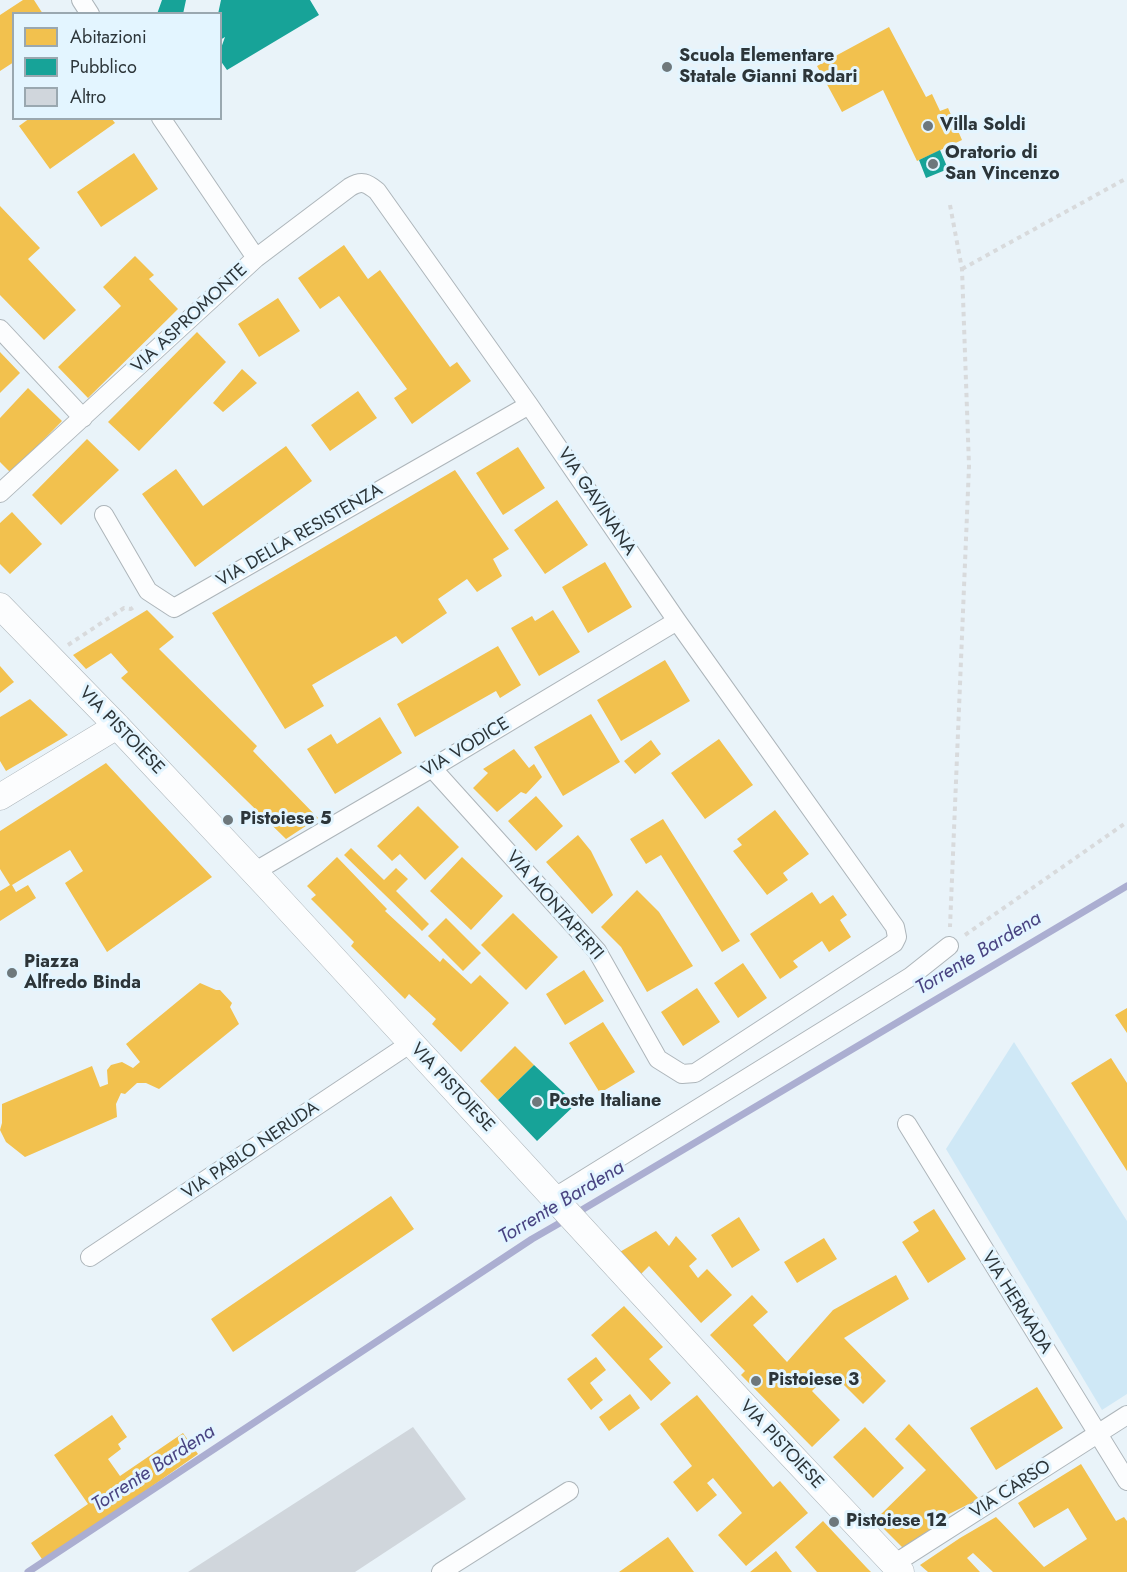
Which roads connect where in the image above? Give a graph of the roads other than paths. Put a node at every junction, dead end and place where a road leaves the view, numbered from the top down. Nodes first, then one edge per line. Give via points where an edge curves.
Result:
1 (162, 120) edge
2 (256, 258) junction
3 (0, 329) edge
4 (529, 405) junction
5 (83, 418) junction
6 (0, 493) edge
7 (104, 515) dead end
8 (0, 606) edge
9 (677, 621) junction
10 (117, 726) junction
11 (432, 768) junction
12 (0, 797) edge
13 (254, 872) junction
14 (897, 937) joint
15 (949, 946) road end
16 (411, 1043) junction
17 (907, 1124) dead end
18 (558, 1202) junction
19 (90, 1257) dead end
20 (1127, 1415) edge
21 (1097, 1434) junction
22 (1127, 1481) edge
23 (569, 1491) dead end
24 (898, 1568) edge
25 (441, 1572) edge

1 - 2 street, VIA ASPROMONTE
2 - 4 street, VIA GAVINANA via 350,187 366,183 377,191
2 - 5 street, VIA ASPROMONTE
3 - 5 street
4 - 7 street, VIA DELLA RESISTENZA via 174,608 148,591
4 - 9 street, VIA GAVINANA
5 - 6 street, VIA ASPROMONTE
8 - 10 main road, VIA PISTOIESE
9 - 11 street, VIA VODICE
9 - 14 street, VIA GAVINANA via 895,927
10 - 12 main road
10 - 13 main road, VIA PISTOIESE
11 - 13 street, VIA VODICE
11 - 14 street, VIA MONTAPERTI via 597,951 658,1059 682,1074 695,1073 894,943
13 - 16 main road, VIA PISTOIESE
15 - 18 street via 910,977 565,1191
16 - 18 main road, VIA PISTOIESE
16 - 19 street, VIA PABLO NERUDA
17 - 21 street, VIA HERMADA
18 - 24 main road, VIA PISTOIESE
20 - 21 street, VIA CARSO
21 - 22 street, VIA HERMADA
21 - 24 street, VIA CARSO
23 - 25 street

